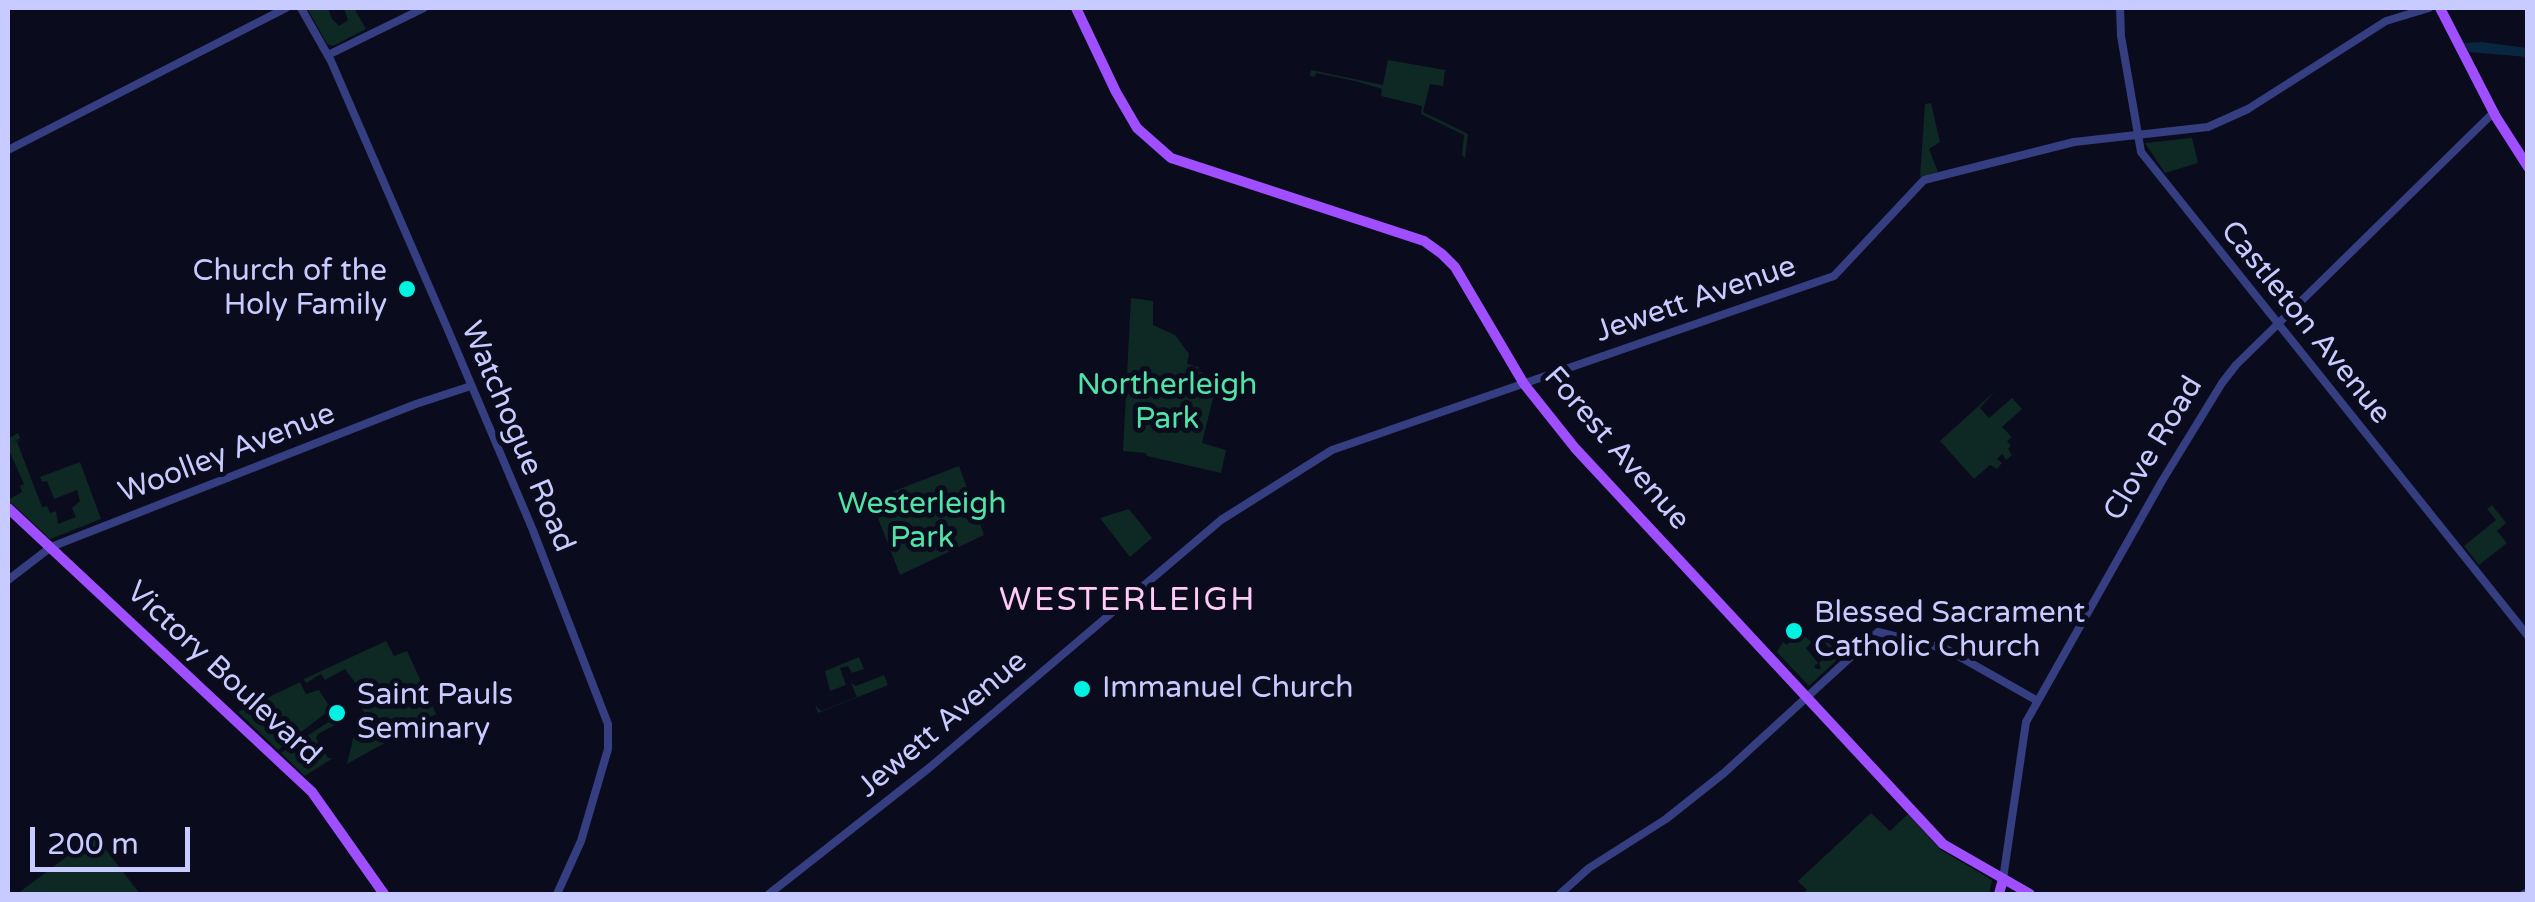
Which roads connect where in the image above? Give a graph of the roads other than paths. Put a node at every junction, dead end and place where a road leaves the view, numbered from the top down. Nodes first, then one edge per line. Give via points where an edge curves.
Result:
1 (286, 8) edge
2 (301, 8) edge
3 (424, 8) edge
4 (1076, 8) edge
5 (2120, 8) edge
6 (2429, 8) edge
7 (2440, 8) edge
8 (328, 55) junction
9 (2493, 112) junction
10 (2136, 136) junction
11 (8, 150) edge
12 (2528, 167) edge
13 (2278, 324) junction
14 (1524, 384) junction
15 (471, 386) junction
16 (8, 508) edge
17 (52, 547) junction
18 (8, 580) edge
19 (2528, 636) edge
20 (1808, 695) junction
21 (2036, 700) junction
22 (2003, 879) junction
23 (384, 894) edge
24 (557, 894) edge
25 (769, 894) edge
26 (1560, 894) edge
27 (1999, 894) edge
28 (2030, 894) edge

1 - 11 street
2 - 8 street, Watchogue Road
3 - 8 street
4 - 14 main road, Forest Avenue via 1116,92 1152,144 1176,160 1434,247 1455,268
5 - 10 street, Castleton Avenue
6 - 10 street, Jewett Avenue via 2386,21 2212,126
7 - 9 main road
8 - 15 street, Watchogue Road
9 - 12 main road
9 - 13 street, Clove Road
10 - 13 street, Castleton Avenue via 2142,154
10 - 14 street, Jewett Avenue via 2074,142 1924,180 1834,276
13 - 19 street, Castleton Avenue
13 - 21 street, Clove Road via 2225,379
14 - 20 main road, Forest Avenue via 1575,448
14 - 25 street, Jewett Avenue via 1338,447 1229,514
15 - 17 street, Woolley Avenue
15 - 24 street, Watchogue Road via 609,733 580,840
16 - 17 main road, Victory Boulevard
17 - 18 street, Woolley Avenue
17 - 23 main road, Victory Boulevard via 312,792
20 - 21 street via 1884,631 1946,650
20 - 22 main road, Forest Avenue via 1943,844
20 - 26 street via 1666,820
21 - 22 street, Clove Road via 2026,722
22 - 27 main road, Clove Road
22 - 28 main road, Forest Avenue

